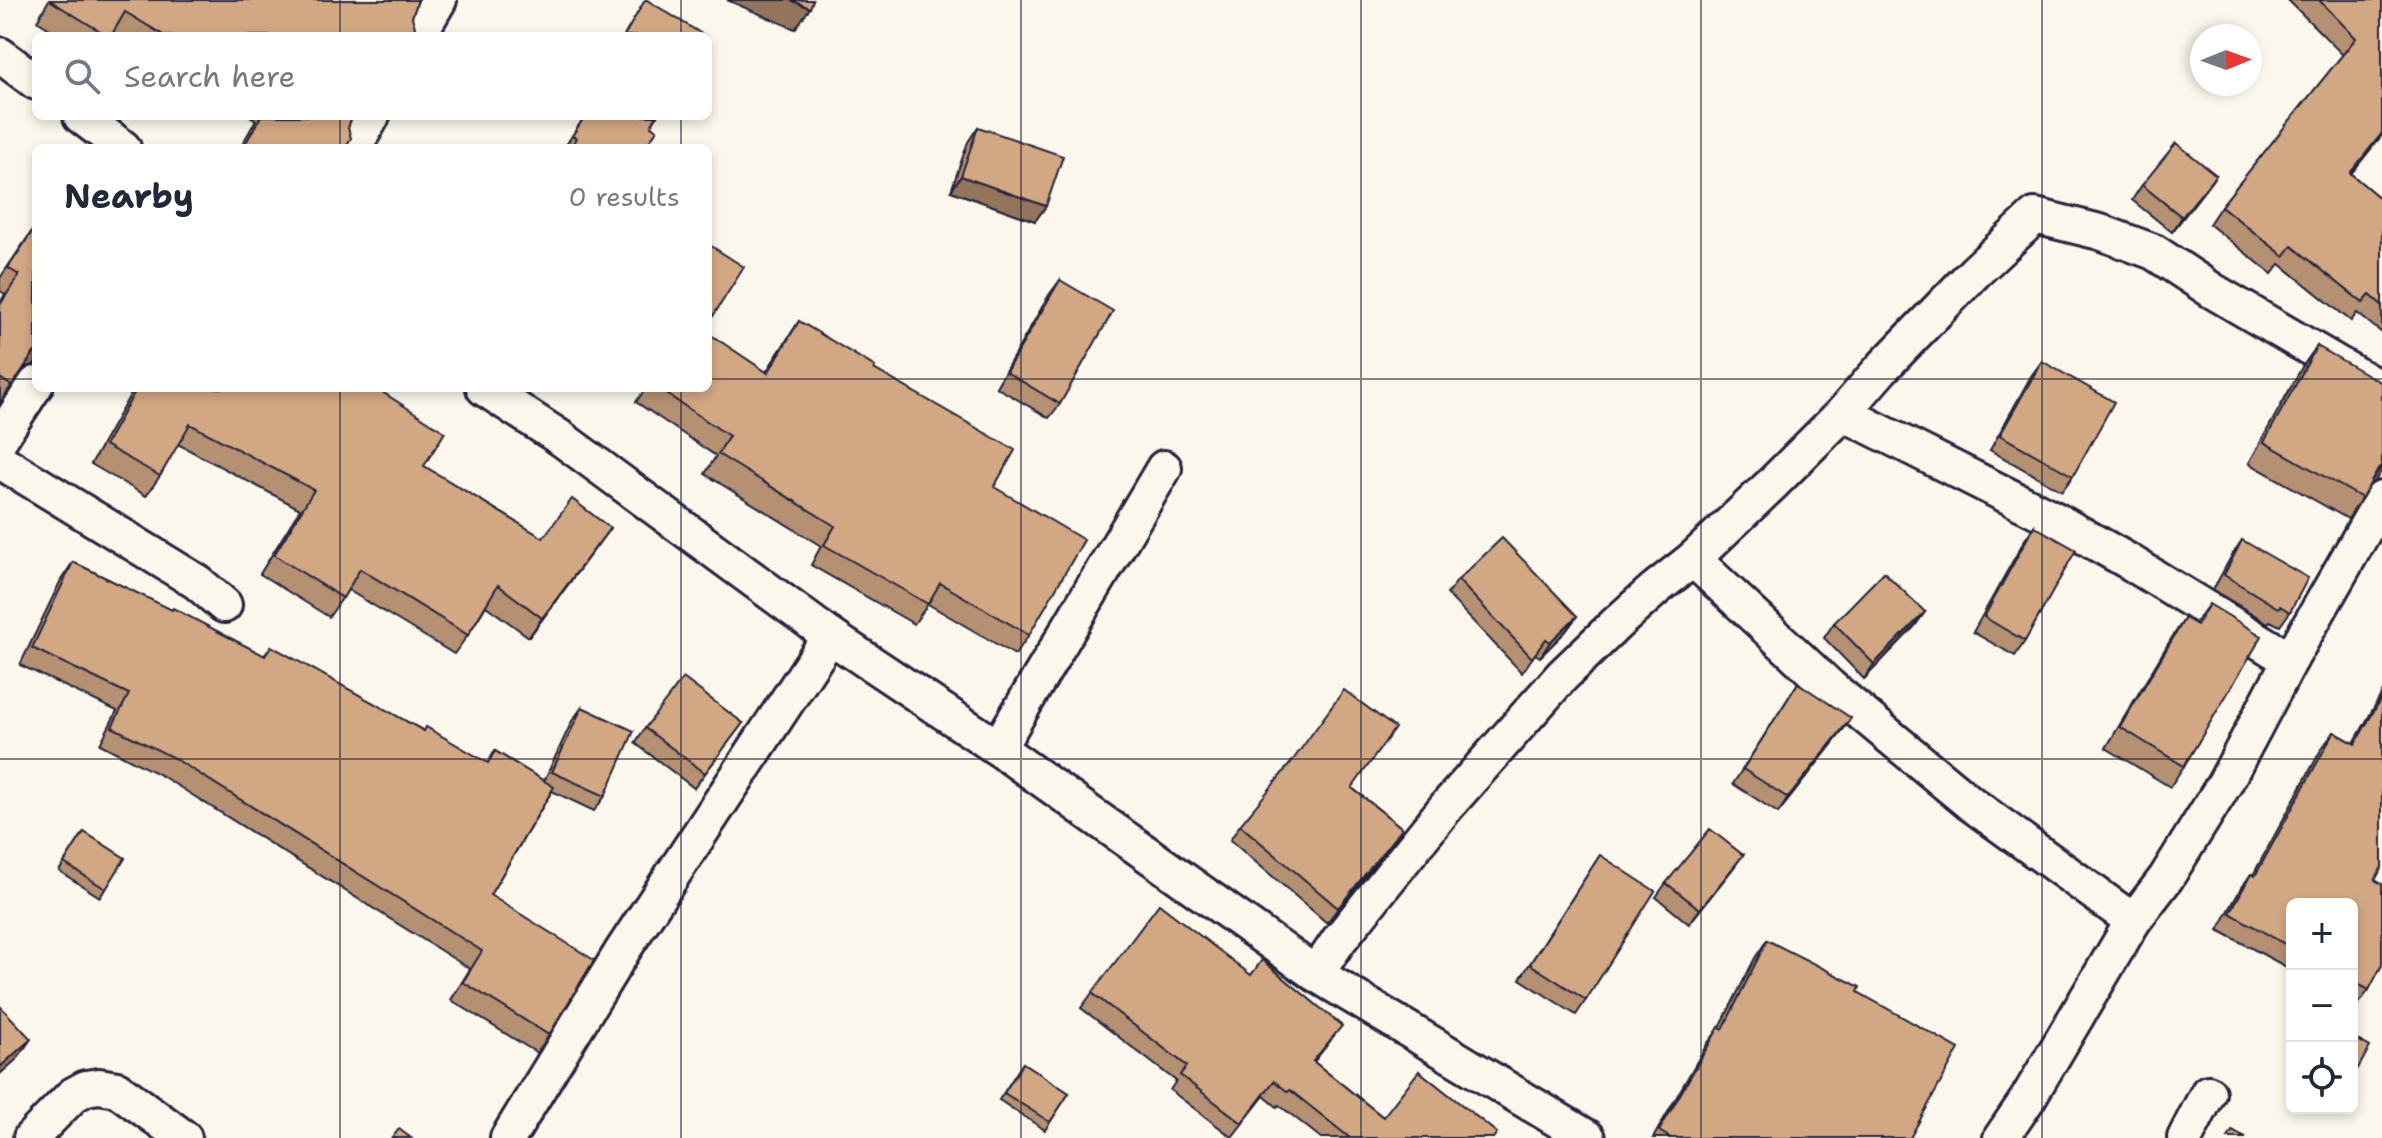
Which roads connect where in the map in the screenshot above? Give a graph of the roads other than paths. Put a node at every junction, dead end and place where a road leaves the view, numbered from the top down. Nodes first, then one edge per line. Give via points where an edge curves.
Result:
1 (439, 0) edge
2 (420, 32) edge
3 (0, 55) edge
4 (32, 79) edge
5 (86, 120) edge
6 (370, 120) edge
7 (118, 144) edge
8 (356, 144) edge
9 (32, 390) edge
10 (2382, 390) edge
11 (490, 392) edge
12 (1843, 413) junction
13 (0, 439) edge
14 (0, 461) edge
15 (1164, 468) dead end
16 (2382, 499) edge
17 (1693, 559) junction
18 (224, 605) dead end
19 (830, 636) junction
20 (2290, 660) junction
21 (998, 748) junction
22 (2133, 921) junction
23 (1316, 974) junction
24 (2208, 1093) dead end
25 (31, 1138) edge
26 (184, 1138) edge
27 (508, 1138) edge
28 (1588, 1138) edge
29 (2001, 1138) edge
30 (2185, 1138) edge

1 - 2 street
3 - 4 street
5 - 7 street
6 - 8 street
9 - 13 street
10 - 12 street via 2154,252 2035,216
11 - 19 street
12 - 17 street
12 - 20 street via 2052,518
14 - 18 street via 197,582
15 - 21 street
16 - 20 street
17 - 22 street via 1830,687 1970,803
17 - 23 street via 1562,676 1446,807
19 - 21 street
19 - 27 street via 623,950
20 - 22 street via 2225,783
21 - 23 street
22 - 29 street
23 - 28 street
24 - 30 street
25 - 26 street via 73,1095 99,1086 117,1089

